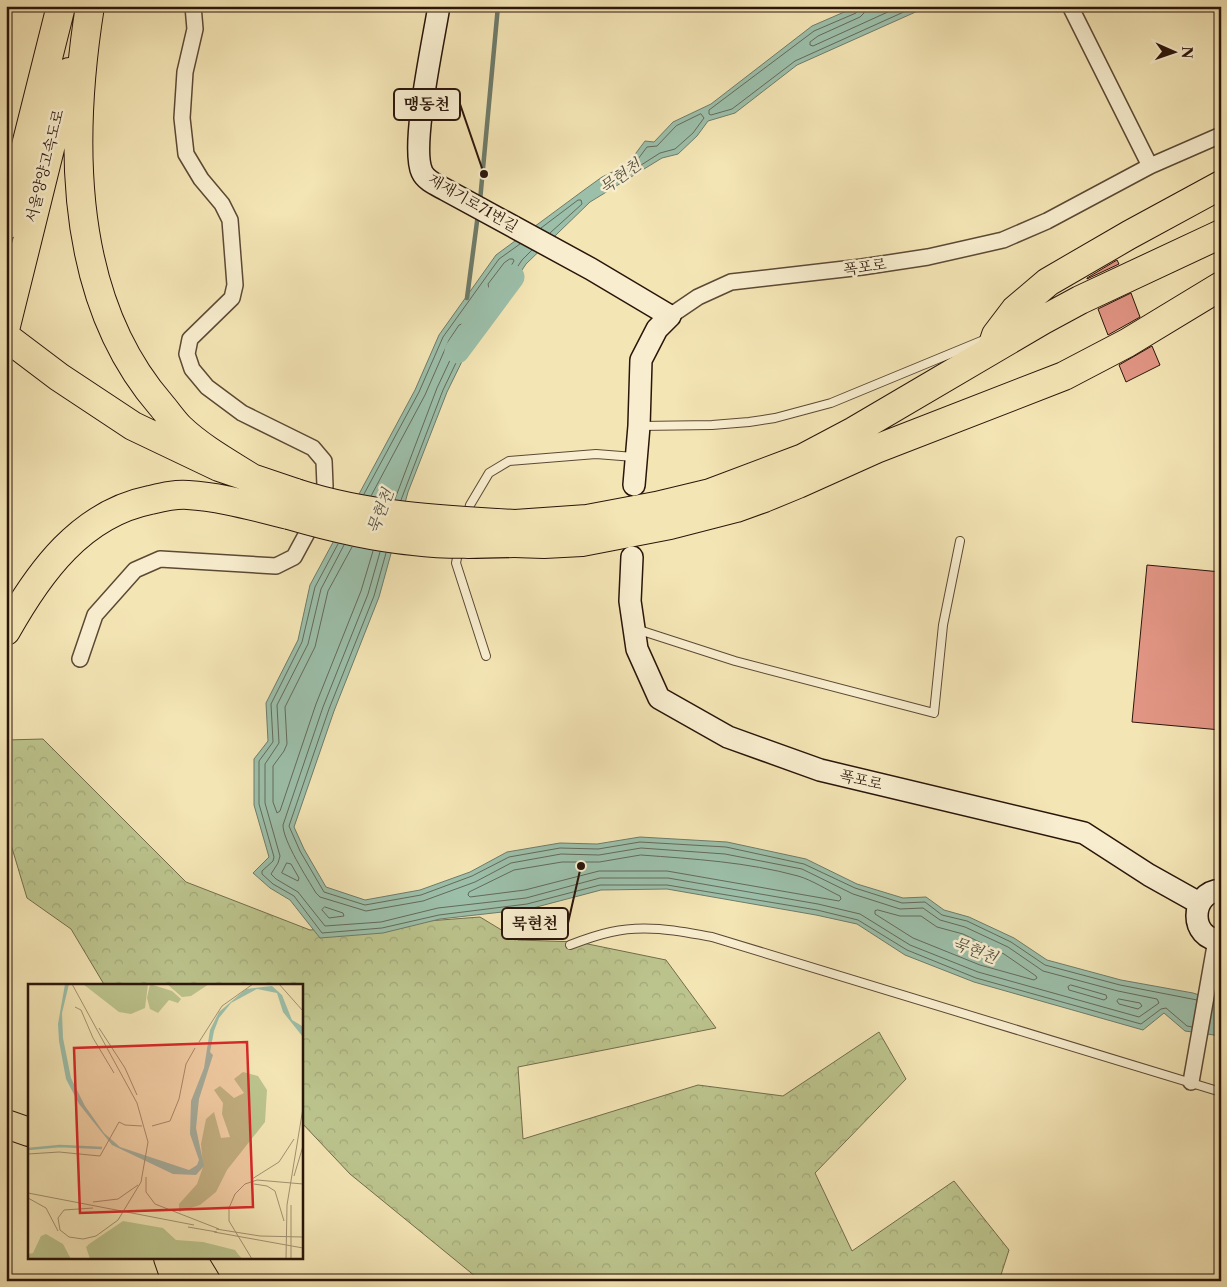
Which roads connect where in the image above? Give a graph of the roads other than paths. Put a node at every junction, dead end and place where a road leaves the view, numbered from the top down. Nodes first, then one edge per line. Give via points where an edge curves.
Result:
1 (50, 6) edge
2 (61, 6) edge
3 (85, 6) edge
4 (90, 6) edge
5 (193, 6) edge
6 (440, 6) edge
7 (1070, 6) edge
8 (38, 100) junction
9 (1221, 135) edge
10 (1150, 166) junction
11 (1221, 185) edge
12 (6, 225) edge
13 (1221, 234) edge
14 (1221, 286) edge
15 (670, 316) junction
16 (7, 325) edge
17 (993, 343) junction
18 (6, 360) edge
19 (639, 426) junction
20 (636, 457) junction
21 (255, 480) junction
22 (634, 485) dead end
23 (292, 504) junction
24 (514, 533) junction
25 (960, 541) dead end
26 (632, 557) dead end
27 (634, 628) junction
28 (6, 631) edge
29 (486, 656) dead end
30 (80, 659) dead end
31 (1221, 890) edge
32 (1199, 903) junction
33 (1219, 940) edge
34 (570, 945) dead end
35 (1191, 1082) junction
36 (1221, 1092) edge
37 (6, 1112) edge
38 (28, 1119) edge
39 (6, 1124) edge
40 (28, 1132) edge
41 (177, 1267) edge
42 (191, 1281) edge
43 (206, 1281) edge

1 - 8 highway
2 - 8 highway, 서울양양고속도로
3 - 16 highway, 서울양양고속도로
4 - 21 highway via 79,107 78,150 88,251 97,286 122,347 150,393 180,428 210,452
5 - 30 street via 195,29 185,72 182,118 186,154 230,220 235,284 232,298 190,338 187,354 192,369 220,398 242,413 313,448 324,461 325,486 294,557 276,566 160,559 135,570 95,615
6 - 15 main road, 재재기로71번길 via 424,96 419,165 423,174 429,181
7 - 10 street
8 - 12 highway, 서울양양고속도로
9 - 10 street, 폭포로
10 - 15 street, 폭포로 via 1047,221 1003,240 928,258 731,282 698,296
11 - 17 highway via 1048,282 1015,310
13 - 17 highway
14 - 24 highway via 1127,343 1064,376 876,449 764,498 670,525 582,542 544,544
15 - 19 main road, 폭포로 via 657,329 641,360
16 - 21 highway via 58,377 133,426 218,467
17 - 19 lane via 831,403 775,418 712,425
17 - 24 highway via 854,431 803,458 710,494
18 - 23 highway via 62,400 225,488
19 - 20 main road, 폭포로
20 - 22 main road, 폭포로
20 - 29 lane via 596,454 509,461 489,473 470,505 456,563
21 - 23 highway
23 - 24 highway, bridge via 328,526 414,541 457,544
23 - 28 highway via 186,495 168,496 121,508 101,518 69,543 23,601
25 - 27 lane via 943,626 934,713 735,661
26 - 27 main road, 폭포로 via 630,601
27 - 32 main road, 폭포로 via 637,649 659,698 728,737 820,770 1084,833
31 - 32 main road via 1204,896
32 - 33 main road via 1196,920 1200,930 1206,936
33 - 35 street
34 - 35 lane via 637,928 665,928 712,937
35 - 36 lane
37 - 38 highway
39 - 40 highway
41 - 42 highway
41 - 43 highway

